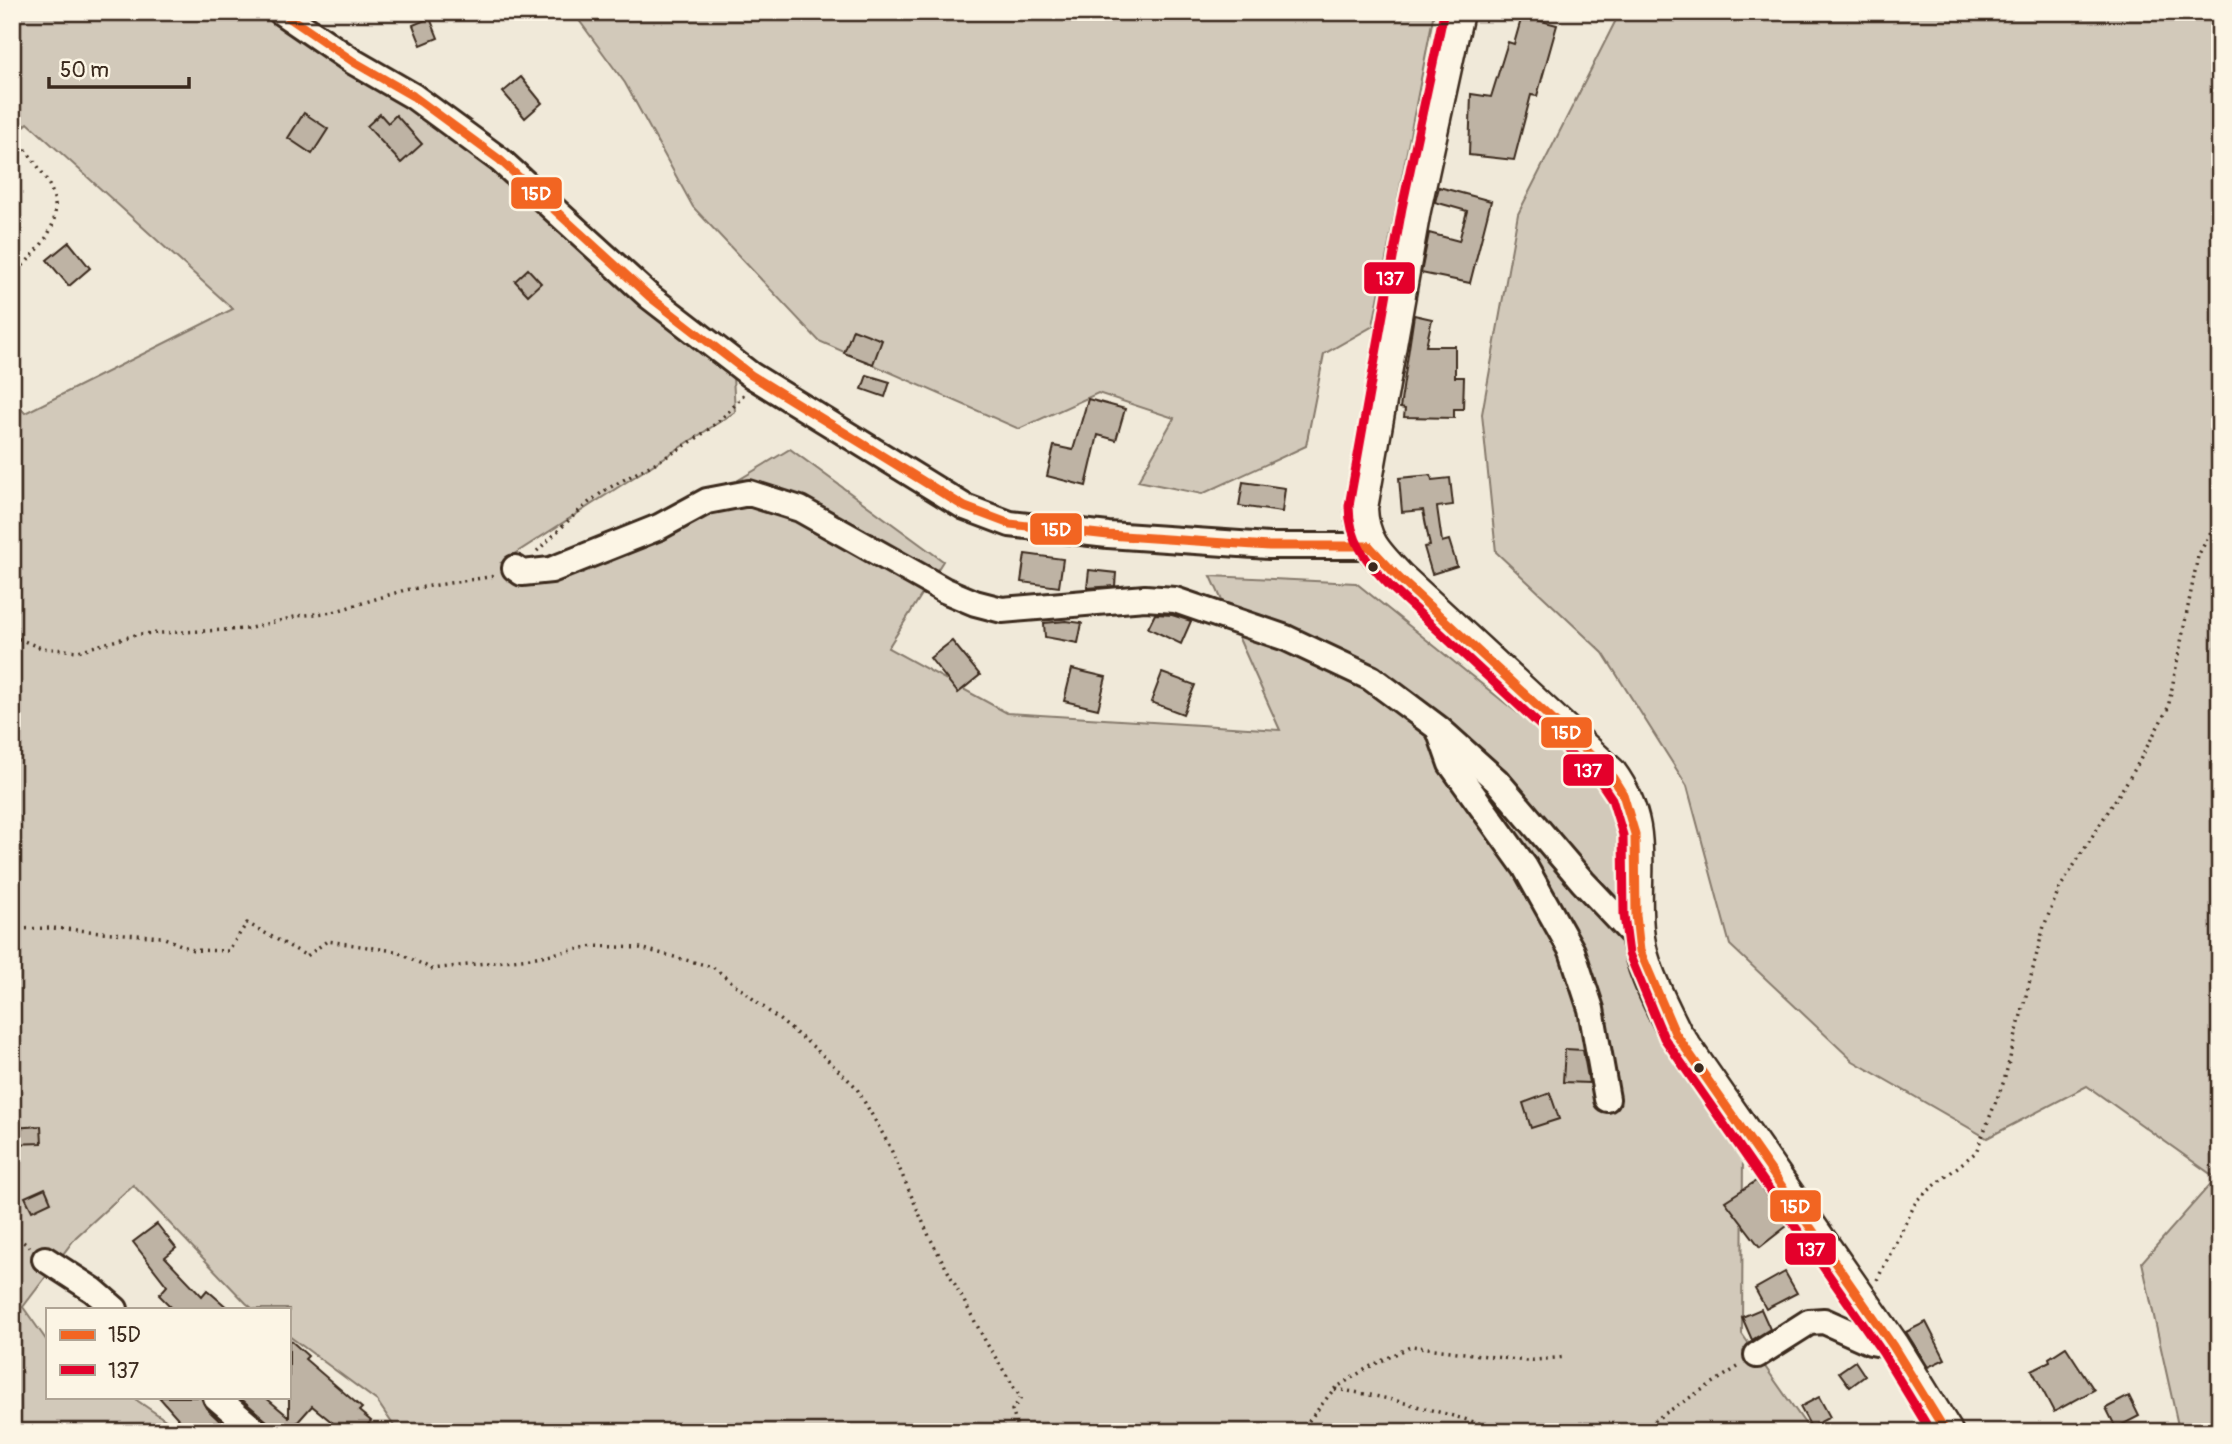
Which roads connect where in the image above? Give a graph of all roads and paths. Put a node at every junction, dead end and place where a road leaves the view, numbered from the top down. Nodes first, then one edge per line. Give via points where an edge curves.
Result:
1 (281, 12) edge
2 (1457, 12) edge
3 (12, 133) edge
4 (12, 276) edge
5 (751, 375) junction
6 (2220, 515) edge
7 (1369, 546) junction
8 (515, 568) junction
9 (12, 636) edge
10 (1438, 728) junction
11 (12, 929) edge
12 (1639, 941) junction
13 (1607, 1100) dead end
14 (46, 1259) dead end
15 (1864, 1303) junction
16 (114, 1308) edge
17 (1893, 1346) junction
18 (1756, 1355) joint
19 (1566, 1357) dead end
20 (1334, 1390) junction
21 (217, 1398) edge
22 (257, 1432) edge
23 (1019, 1432) edge
24 (1300, 1432) edge
25 (1512, 1432) edge
26 (1636, 1432) edge
27 (1947, 1432) edge

1 - 5 street via 413,96 500,160 650,296
2 - 7 main road via 1413,210 1365,483 1362,527
3 - 4 path via 42,170 56,202 56,223
5 - 7 street via 965,507 1010,523 1269,546
5 - 8 path via 734,407 690,445 615,484
6 - 15 path via 2198,556 2168,708 2059,890 2044,926 2004,1080 1976,1152 1917,1200
7 - 12 main road via 1610,772 1626,794 1639,853
8 - 9 path via 491,578 405,590 333,612 247,629 139,634 78,650 41,648
8 - 10 street via 522,573 551,570 659,527 707,500 749,493 800,509 944,590 1002,610 1145,598 1175,600 1286,638 1371,678
10 - 12 street via 1497,781
10 - 13 street via 1451,764 1525,867 1572,951 1591,1009
11 - 23 path via 163,937 193,950 228,951 247,923 307,956 327,941 395,951 432,969 593,946 640,948 713,967 856,1087 889,1144 929,1236 1021,1398 1012,1410
12 - 15 main road via 1652,984 1675,1033
14 - 16 street
15 - 17 main road
17 - 18 street via 1871,1342 1824,1321 1809,1322
17 - 27 main road
18 - 26 path
19 - 20 path via 1525,1361 1412,1346
20 - 24 path
20 - 25 path via 1425,1406
21 - 22 street

